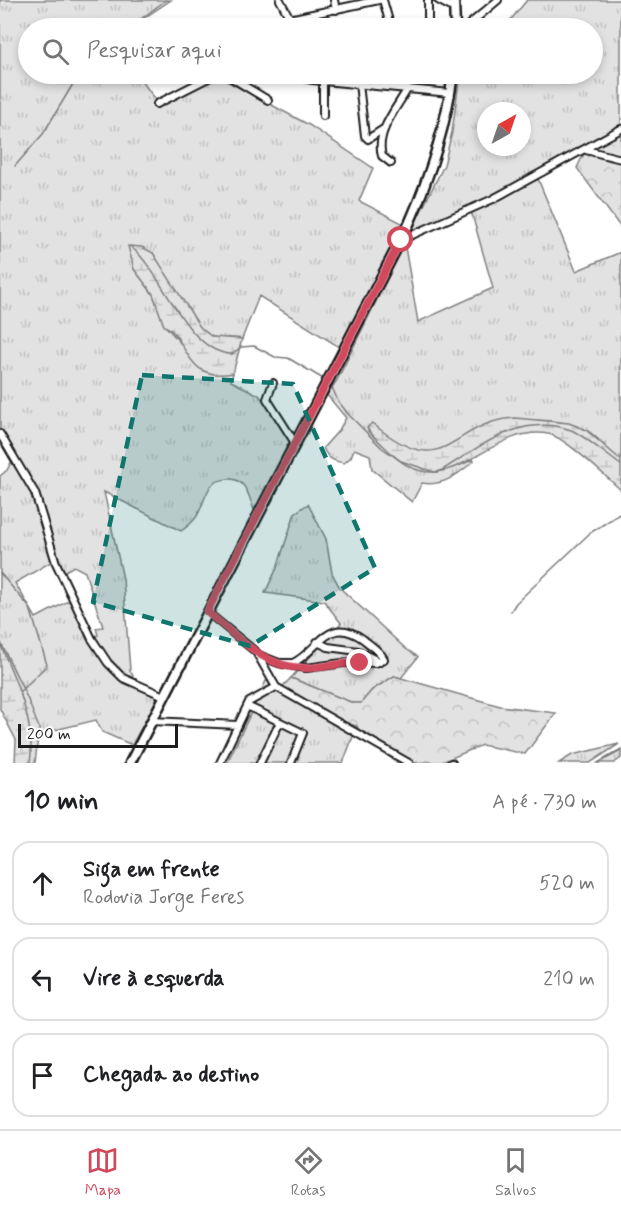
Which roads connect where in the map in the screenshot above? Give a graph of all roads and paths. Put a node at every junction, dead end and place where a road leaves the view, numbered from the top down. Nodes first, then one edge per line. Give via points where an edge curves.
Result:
1 (279, 0) edge
2 (334, 0) edge
3 (379, 0) edge
4 (384, 0) edge
5 (428, 0) edge
6 (438, 0) edge
7 (498, 0) edge
8 (455, 4) edge
9 (336, 10) junction
10 (289, 18) edge
11 (295, 18) edge
12 (388, 18) edge
13 (428, 18) edge
14 (477, 18) edge
15 (196, 84) edge
16 (242, 84) edge
17 (323, 84) edge
18 (359, 84) joint
19 (451, 84) edge
20 (408, 88) junction
21 (450, 93) junction
22 (268, 100) dead end
23 (157, 104) dead end
24 (323, 116) dead end
25 (385, 128) junction
26 (621, 129) edge
27 (585, 150) junction
28 (621, 159) edge
29 (391, 163) dead end
30 (401, 240) junction
31 (273, 383) dead end
32 (0, 434) edge
33 (295, 443) junction
34 (207, 612) junction
35 (316, 642) junction
36 (258, 655) junction
37 (380, 662) junction
38 (279, 663) junction
39 (276, 687) junction
40 (164, 696) junction
41 (246, 706) junction
42 (152, 721) junction
43 (280, 722) junction
44 (238, 725) junction
45 (130, 763) edge
46 (220, 763) edge
47 (260, 763) edge
48 (291, 763) edge
49 (409, 763) edge

1 - 10 street
2 - 9 street
3 - 9 street
4 - 12 street
5 - 13 street
6 - 8 street
7 - 14 street
9 - 11 street
15 - 23 street
16 - 22 street
17 - 24 street
18 - 20 street
18 - 25 street via 365,137 368,139
19 - 21 main road
20 - 21 street
20 - 25 street
21 - 30 main road via 429,174
25 - 29 street via 381,152
26 - 27 street
27 - 28 street
27 - 30 street via 493,199
30 - 33 main road
31 - 33 street via 267,399
32 - 40 street via 35,493 56,563 92,639 123,678
33 - 34 main road
34 - 36 street
34 - 40 main road
35 - 37 street via 351,649
35 - 37 street via 333,632 348,632 382,655 384,659
35 - 38 street via 296,662
36 - 38 street
36 - 39 street
37 - 38 street via 306,668
39 - 41 street via 253,698
39 - 49 street
40 - 42 main road
41 - 43 street
41 - 44 street
42 - 44 street
42 - 45 main road
43 - 47 street
43 - 48 street via 303,734
44 - 46 street

